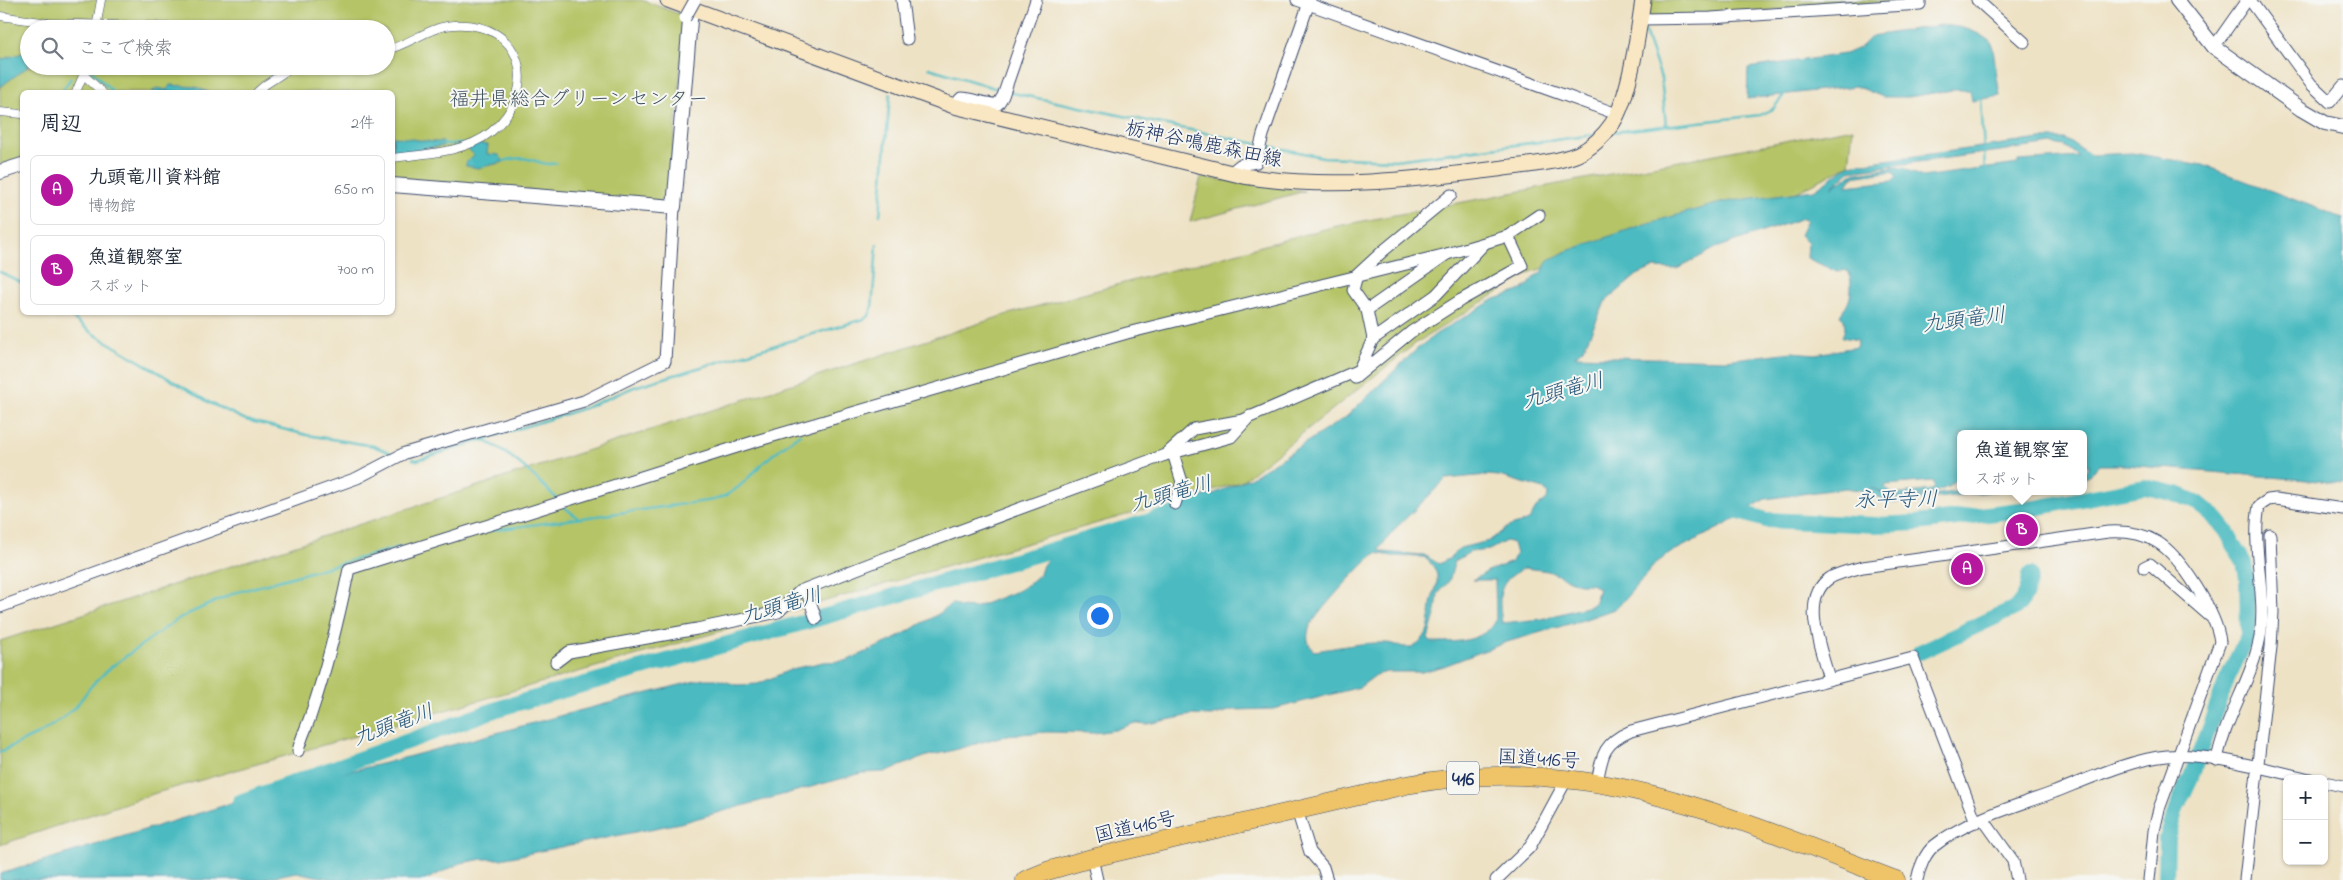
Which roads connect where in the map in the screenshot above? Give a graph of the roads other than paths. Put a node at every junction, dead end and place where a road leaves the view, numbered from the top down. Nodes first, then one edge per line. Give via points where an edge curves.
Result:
1 (101, 0) edge
2 (668, 0) edge
3 (902, 0) edge
4 (1036, 0) edge
5 (1643, 0) edge
6 (1920, 0) edge
7 (1977, 0) edge
8 (2177, 0) edge
9 (2248, 0) edge
10 (1305, 1) edge
11 (691, 9) edge
12 (0, 16) edge
13 (1640, 19) junction
14 (27, 20) edge
15 (98, 20) edge
16 (907, 38) dead end
17 (2024, 42) dead end
18 (395, 47) edge
19 (2214, 47) junction
20 (280, 75) edge
21 (85, 76) joint
22 (2343, 86) edge
23 (77, 90) edge
24 (100, 90) edge
25 (259, 90) edge
26 (954, 106) junction
27 (0, 112) edge
28 (20, 114) edge
29 (1615, 119) junction
30 (2343, 127) edge
31 (395, 158) edge
32 (20, 166) edge
33 (0, 172) edge
34 (1230, 173) junction
35 (395, 185) edge
36 (1452, 195) dead end
37 (674, 206) junction
38 (1539, 215) dead end
39 (1508, 236) junction
40 (1486, 242) junction
41 (1447, 254) junction
42 (1357, 275) junction
43 (1367, 310) junction
44 (1373, 339) junction
45 (1358, 370) junction
46 (1250, 416) junction
47 (1169, 454) junction
48 (1175, 504) dead end
49 (2343, 509) edge
50 (2270, 535) dead end
51 (2144, 567) dead end
52 (806, 589) junction
53 (0, 607) edge
54 (816, 619) dead end
55 (2215, 620) junction
56 (556, 662) dead end
57 (1829, 679) junction
58 (298, 751) dead end
59 (2181, 755) junction
60 (2213, 759) junction
61 (2258, 768) junction
62 (2291, 775) edge
63 (1563, 778) junction
64 (1597, 783) junction
65 (2328, 783) edge
66 (2343, 786) edge
67 (1297, 810) junction
68 (1979, 820) junction
69 (1092, 858) junction
70 (1025, 880) edge
71 (1097, 880) edge
72 (1327, 880) edge
73 (1496, 880) edge
74 (1896, 880) edge
75 (1917, 880) edge
76 (2017, 880) edge
77 (2149, 880) edge
78 (2245, 880) edge

1 - 15 street
2 - 11 main road, 栃神谷鳴鹿森田線
3 - 16 street
4 - 26 street via 998,104 961,98
5 - 13 main road, 栃神谷鳴鹿森田線
6 - 13 street via 1920,4 1880,8
7 - 17 street
8 - 19 street
9 - 19 street
9 - 22 street via 2311,84 2330,102
10 - 29 street
10 - 34 street via 1256,162 1240,165
11 - 26 main road, 栃神谷鳴鹿森田線
11 - 37 street
12 - 14 street
13 - 29 main road, 栃神谷鳴鹿森田線 via 1627,82
18 - 31 street via 452,25 476,26 494,33 511,46 520,63 520,83 509,112 490,132 465,146
19 - 30 street via 2301,109 2325,123
20 - 25 street
21 - 23 street
21 - 24 street
26 - 34 main road, 栃神谷鳴鹿森田線
27 - 28 street
29 - 34 main road, 栃神谷鳴鹿森田線 via 1592,146 1546,162 1401,180 1302,182
32 - 33 street
35 - 37 street
36 - 42 street
37 - 53 street via 665,361 584,400 405,453 357,478
38 - 39 street
39 - 40 street
39 - 45 street via 1522,266 1410,332 1355,378
40 - 41 street
40 - 44 street via 1436,295
41 - 42 street
41 - 43 street
42 - 43 street via 1353,290
42 - 58 street via 1117,336 756,441 349,569 333,641
43 - 44 street
44 - 45 street
45 - 46 street
46 - 47 street via 1231,437
46 - 47 street via 1194,429
47 - 48 street via 1182,482
47 - 52 street
49 - 60 street via 2276,499 2259,506 2260,635 2255,658
50 - 61 street via 2274,612
51 - 55 street via 2150,564
52 - 54 street
52 - 56 street via 778,612 569,652
55 - 57 street via 2169,551 2157,542 2133,533 2108,532 1863,567 1830,578 1815,599 1813,609
55 - 59 street via 2219,631 2218,650
57 - 64 street via 1623,734 1607,746 1601,758
57 - 68 street via 1913,658
59 - 60 street
59 - 68 street via 2150,759 2106,772
59 - 77 street via 2159,809
60 - 61 street
61 - 62 street
61 - 78 street
63 - 64 highway, 国道416号 / 416
63 - 67 highway, 国道416号 / 416 via 1431,780
63 - 73 street via 1563,786 1530,847
64 - 74 highway, 国道416号 / 416 via 1657,796 1733,819
65 - 66 street
67 - 69 highway, 国道416号 / 416
67 - 72 street via 1310,852 1323,867
68 - 75 street via 1928,851
68 - 76 street via 2012,860
69 - 70 highway, 国道416号 / 416
69 - 71 street

